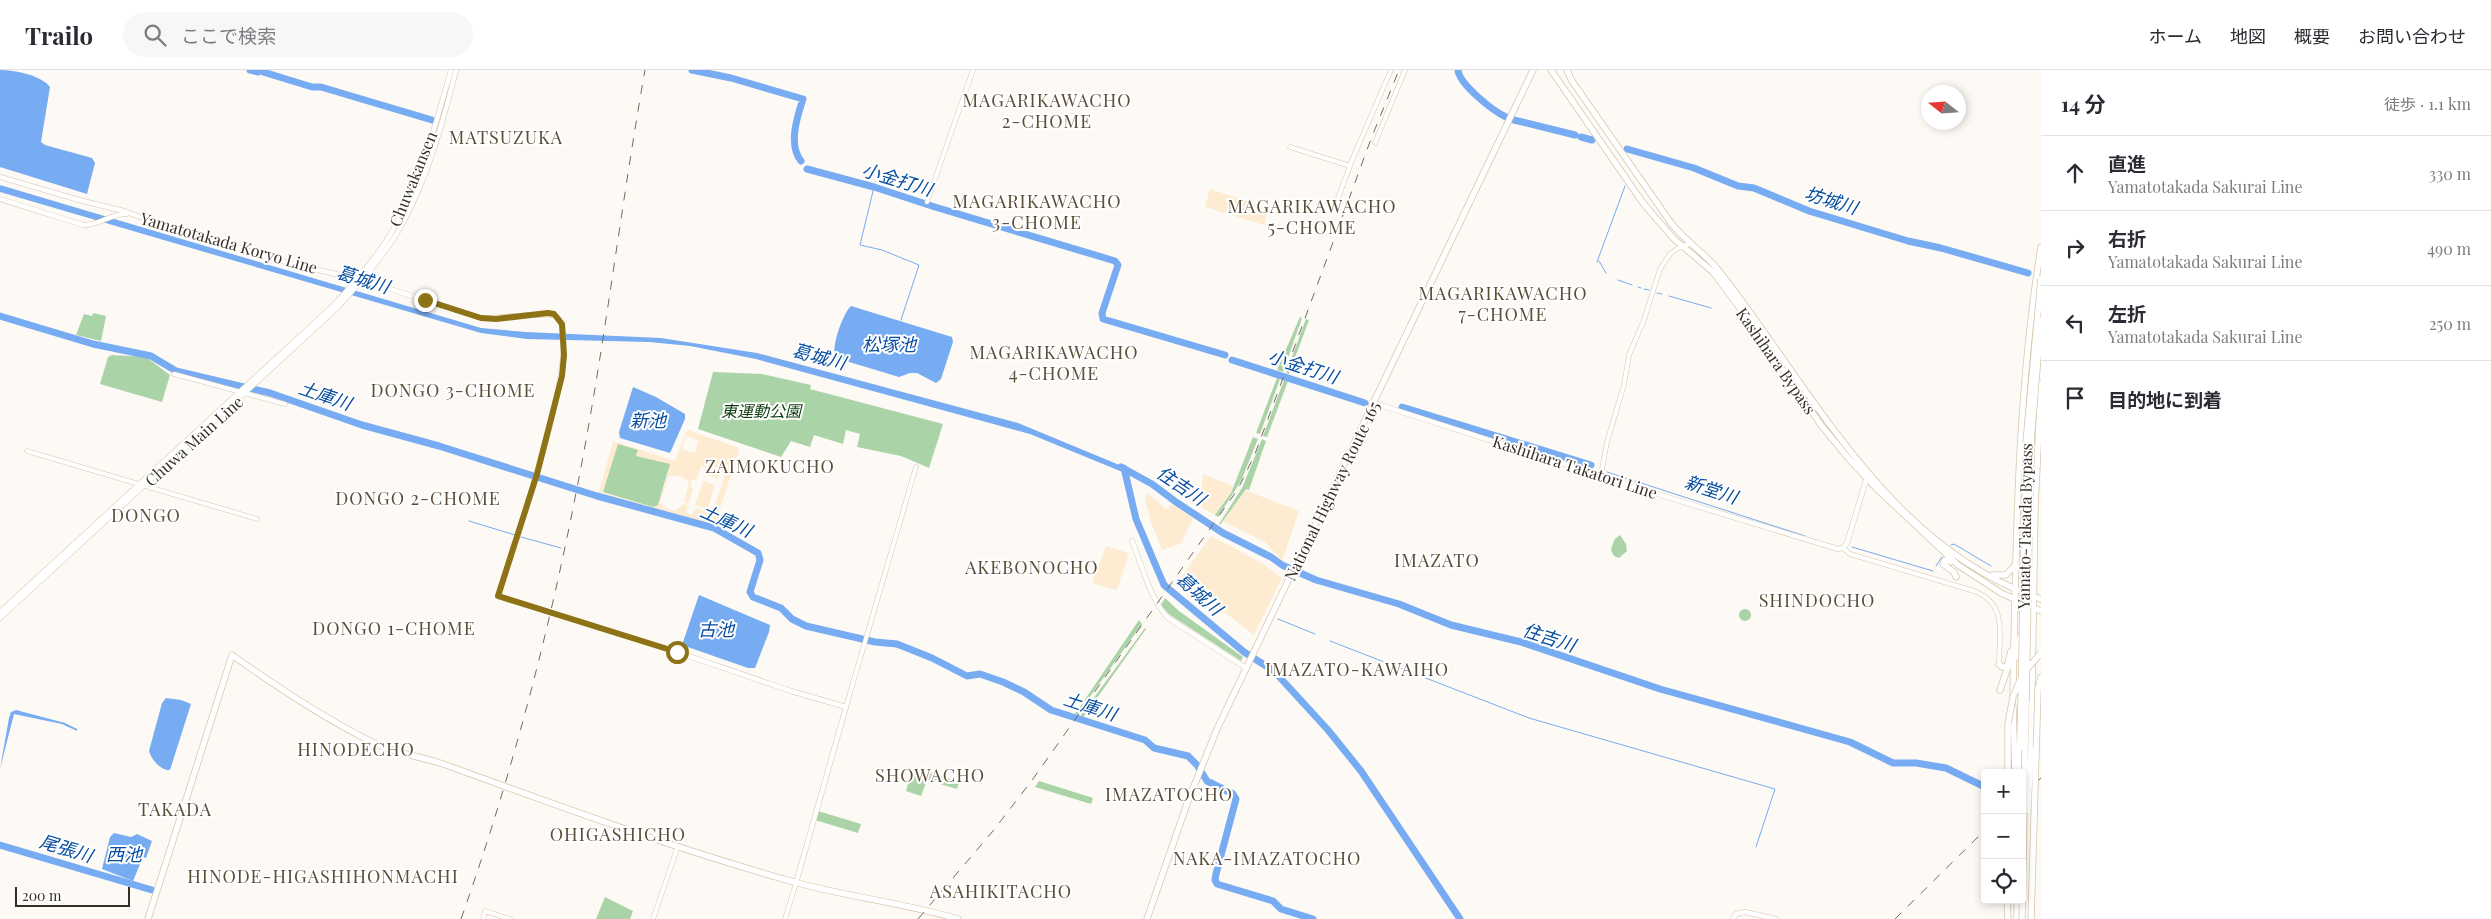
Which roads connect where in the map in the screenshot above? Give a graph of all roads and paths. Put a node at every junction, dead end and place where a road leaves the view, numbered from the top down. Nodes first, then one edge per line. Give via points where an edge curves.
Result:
1 (451, 70) edge
2 (456, 70) edge
3 (973, 70) edge
4 (1391, 70) edge
5 (1405, 70) edge
6 (1533, 70) edge
7 (1537, 70) edge
8 (1550, 70) edge
9 (1567, 70) edge
10 (1527, 84) junction
11 (1586, 101) junction
12 (1577, 108) junction
13 (1375, 143) dead end
14 (1290, 147) dead end
15 (1350, 166) junction
16 (0, 177) edge
17 (1338, 198) dead end
18 (0, 199) edge
19 (927, 202) dead end
20 (131, 214) junction
21 (1690, 244) junction
22 (1682, 246) junction
23 (2041, 248) edge
24 (2041, 279) edge
25 (359, 280) junction
26 (342, 300) junction
27 (2041, 320) edge
28 (174, 374) dead end
29 (2041, 383) edge
30 (244, 391) junction
31 (1374, 403) junction
32 (285, 404) dead end
33 (27, 451) dead end
34 (916, 467) dead end
35 (1600, 475) junction
36 (1867, 476) junction
37 (138, 483) junction
38 (145, 485) junction
39 (257, 519) dead end
40 (1132, 541) dead end
41 (1843, 548) junction
42 (2017, 562) junction
43 (1958, 565) junction
44 (1989, 574) junction
45 (1956, 577) dead end
46 (2017, 589) junction
47 (2034, 597) junction
48 (2041, 599) edge
49 (2016, 601) junction
50 (2031, 607) junction
51 (2041, 611) edge
52 (0, 612) edge
53 (0, 618) edge
54 (2041, 653) edge
55 (1999, 664) joint
56 (1247, 665) junction
57 (2011, 665) junction
58 (2041, 677) edge
59 (2000, 690) dead end
60 (2023, 702) junction
61 (846, 707) junction
62 (2022, 749) junction
63 (2008, 769) edge
64 (2016, 769) edge
65 (2020, 769) edge
66 (678, 846) junction
67 (2023, 859) edge
68 (796, 883) junction
69 (2007, 904) edge
70 (2018, 904) edge
71 (2022, 904) edge
72 (148, 919) edge
73 (482, 919) edge
74 (510, 919) edge
75 (653, 919) edge
76 (785, 919) edge
77 (958, 919) edge
78 (1147, 919) edge
79 (1733, 919) edge
80 (1776, 919) edge
81 (2008, 919) edge
82 (2017, 919) edge
83 (2022, 919) edge
84 (2031, 919) edge

1 - 25 main road, Chuwakansen via 424,162 408,200 390,235
2 - 25 main road, Chuwakansen via 436,140 413,201 395,236
3 - 19 street
4 - 15 street
5 - 13 street
6 - 10 highway, National Highway Route 165
7 - 10 highway
8 - 12 highway, Kashihara Bypass
9 - 11 highway, Kashihara Bypass
10 - 31 highway, National Highway Route 165
11 - 12 highway
11 - 21 highway, Kashihara Bypass via 1671,223
12 - 22 highway, Kashihara Bypass via 1643,203
14 - 15 street
15 - 17 street
16 - 20 main road, Yamatotakada Koryo Line
18 - 20 main road, Yamatotakada Koryo Line via 90,226
20 - 25 main road, Yamatotakada Koryo Line via 292,264
21 - 22 street
21 - 36 highway, Kashihara Bypass via 1719,270
22 - 35 street via 1663,264 1631,347
22 - 36 highway, Kashihara Bypass via 1713,272 1821,425
23 - 42 highway via 2027,347
24 - 60 highway, Yamato-Takada Bypass, bridge via 2026,442
25 - 26 main road, Chuwa Main Line
25 - 61 main road, Yamatotakada Koryo Line via 481,318 548,313 560,319 563,328 562,376 536,476 498,596
26 - 30 main road, Chuwa Main Line via 254,386
26 - 30 main road, Chuwa Main Line via 247,384
27 - 60 highway, Yamato-Takada Bypass, bridge via 2031,442
28 - 30 street
29 - 47 highway
30 - 32 street
30 - 37 main road, Chuwa Main Line
30 - 38 main road, Chuwa Main Line
31 - 35 main road, Kashihara Takatori Line
31 - 56 highway, National Highway Route 165
33 - 37 street
34 - 61 street
35 - 41 main road, Kashihara Takatori Line
36 - 41 main road
36 - 43 highway, Kashihara Bypass
36 - 44 highway, Kashihara Bypass via 1951,552
37 - 38 street
37 - 52 main road, Chuwa Main Line
38 - 39 street
38 - 53 main road, Chuwa Main Line
40 - 56 main road via 1155,601 1168,618
41 - 55 street via 1850,554 1974,591 1990,599 1999,614
42 - 44 highway via 2006,575
42 - 46 highway
43 - 45 highway via 1943,561
43 - 49 highway, Kashihara Bypass
44 - 46 highway, Kashihara Bypass
46 - 47 highway, Kashihara Bypass
46 - 49 highway
47 - 48 highway, Kashihara Bypass
47 - 50 highway
49 - 50 highway, Kashihara Bypass
49 - 57 highway
50 - 51 highway, Kashihara Bypass
50 - 57 highway
50 - 62 highway
54 - 63 highway, bridge via 2025,673 2013,697 2008,724
55 - 57 highway via 2004,668
56 - 78 highway, National Highway Route 165 via 1200,770
57 - 59 highway
57 - 62 highway
58 - 84 highway, bridge via 2038,689
60 - 62 highway, Yamato-Takada Bypass
61 - 68 main road
62 - 64 highway
62 - 65 highway, Yamato-Takada Bypass
62 - 67 highway, bridge
66 - 68 highway
66 - 72 highway via 579,815 366,739 232,655
66 - 75 street
68 - 76 street
68 - 77 highway
69 - 81 highway
70 - 82 highway
71 - 83 highway, bridge
73 - 74 street via 485,911
79 - 80 main road via 1736,914 1745,912

